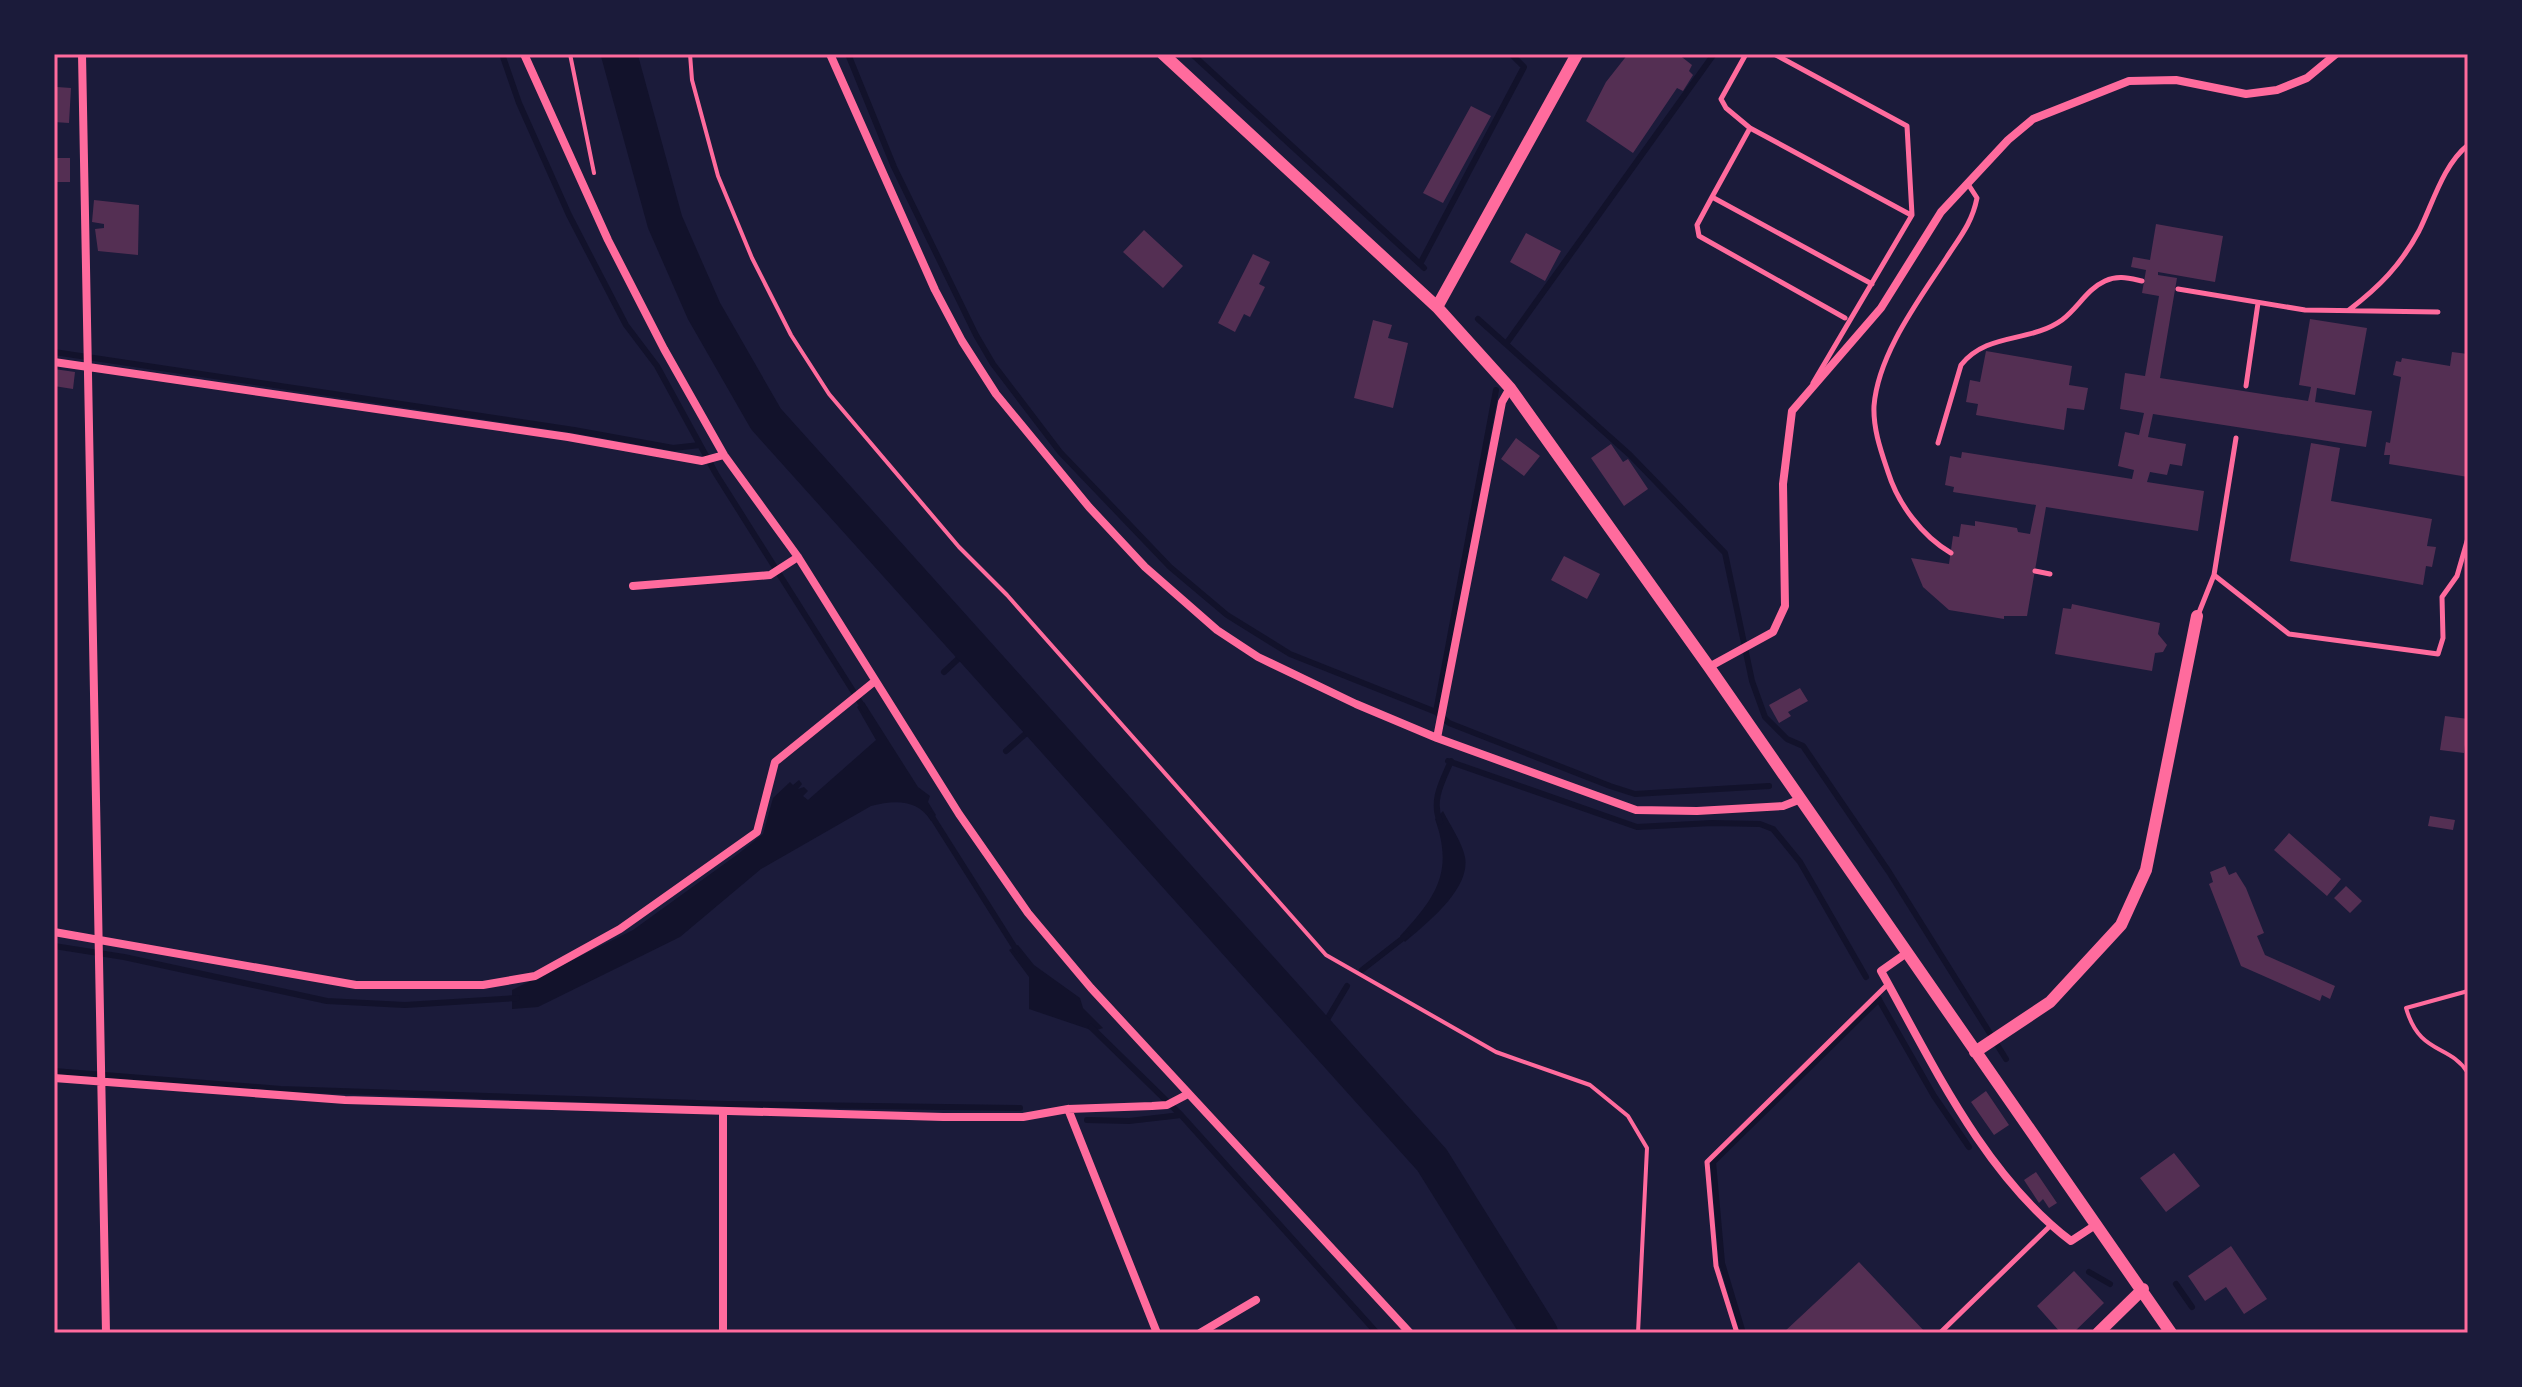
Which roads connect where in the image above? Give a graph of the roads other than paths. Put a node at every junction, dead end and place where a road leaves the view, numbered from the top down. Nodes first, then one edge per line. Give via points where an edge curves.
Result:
1 (82, 54) edge
2 (524, 54) edge
3 (830, 54) edge
4 (1163, 54) edge
5 (1577, 54) edge
6 (1746, 54) edge
7 (1774, 54) edge
8 (2336, 54) edge
9 (1750, 128) junction
10 (2468, 145) edge
11 (1968, 183) junction
12 (1712, 197) junction
13 (1912, 215) junction
14 (2142, 281) dead end
15 (1872, 284) junction
16 (2178, 289) dead end
17 (2258, 303) junction
18 (1437, 307) junction
19 (2348, 311) junction
20 (2438, 312) dead end
21 (1845, 318) dead end
22 (87, 361) junction
23 (54, 362) edge
24 (2246, 386) dead end
25 (1510, 388) junction
26 (1808, 390) junction
27 (2236, 438) dead end
28 (1938, 443) dead end
29 (724, 455) junction
30 (2468, 538) edge
31 (1951, 553) dead end
32 (798, 557) junction
33 (2035, 571) dead end
34 (2050, 574) dead end
35 (2214, 575) junction
36 (633, 586) dead end
37 (2197, 616) joint
38 (1709, 667) junction
39 (875, 681) junction
40 (1438, 734) junction
41 (1801, 799) junction
42 (54, 932) edge
43 (100, 939) junction
44 (1908, 952) junction
45 (1888, 984) junction
46 (1975, 1052) junction
47 (102, 1077) junction
48 (54, 1078) edge
49 (1188, 1094) junction
50 (1068, 1109) junction
51 (723, 1113) junction
52 (2097, 1224) junction
53 (2050, 1226) junction
54 (2143, 1289) junction
55 (1256, 1300) dead end
56 (106, 1333) edge
57 (723, 1333) edge
58 (1157, 1333) edge
59 (1200, 1333) edge
60 (1410, 1333) edge
61 (1737, 1333) edge
62 (1940, 1333) edge
63 (2098, 1333) edge
64 (2171, 1333) edge

1 - 22 street
2 - 29 street via 608,240
3 - 40 street via 962,341 1012,416 1089,507 1145,567 1217,630 1258,657
4 - 18 street
5 - 18 street
6 - 9 lane via 1721,99
7 - 13 lane via 1907,126
8 - 11 street via 2307,78 2277,90 2246,94 2155,78 2093,93 2033,119
9 - 12 lane
9 - 13 lane
10 - 19 lane via 2450,166 2400,262
11 - 26 street via 1941,212 1881,308
11 - 31 lane via 1977,198 1973,220 1908,322 1884,368 1874,405 1876,437 1890,480 1931,541
12 - 15 lane
12 - 21 lane via 1697,225 1699,236
13 - 15 lane
14 - 28 lane via 2119,277 2102,282 2063,319 1982,345 1969,355 1961,365
15 - 26 lane
16 - 17 lane
17 - 19 lane
17 - 24 lane
18 - 25 street
19 - 20 lane
22 - 23 street
22 - 29 street via 702,461
22 - 43 street
25 - 38 street
25 - 40 street via 1502,402
26 - 38 street via 1792,411 1787,434 1785,606 1773,632
27 - 35 lane
29 - 32 street
30 - 35 lane via 2457,576 2442,597 2438,654 2289,634
32 - 36 street via 770,575
32 - 39 street
33 - 34 lane
35 - 37 lane
37 - 46 street via 2146,870 2121,925 2050,1002
38 - 41 street
39 - 43 street via 775,762 757,832 620,929 535,976 483,985 356,985
39 - 49 street via 1028,913
40 - 41 street via 1636,810 1783,806
41 - 44 street
42 - 43 street
43 - 47 street
44 - 45 street via 1881,971
44 - 46 street
45 - 53 street via 1955,1101 2000,1168
45 - 61 lane via 1707,1162 1716,1266
46 - 52 street
47 - 48 street
47 - 51 street via 345,1100
47 - 56 street
49 - 50 street via 1171,1102
49 - 60 street
50 - 51 street via 1023,1117
50 - 58 street
51 - 57 street
52 - 53 street via 2071,1241
52 - 54 street
53 - 62 lane
54 - 63 street
54 - 64 street
55 - 59 street

